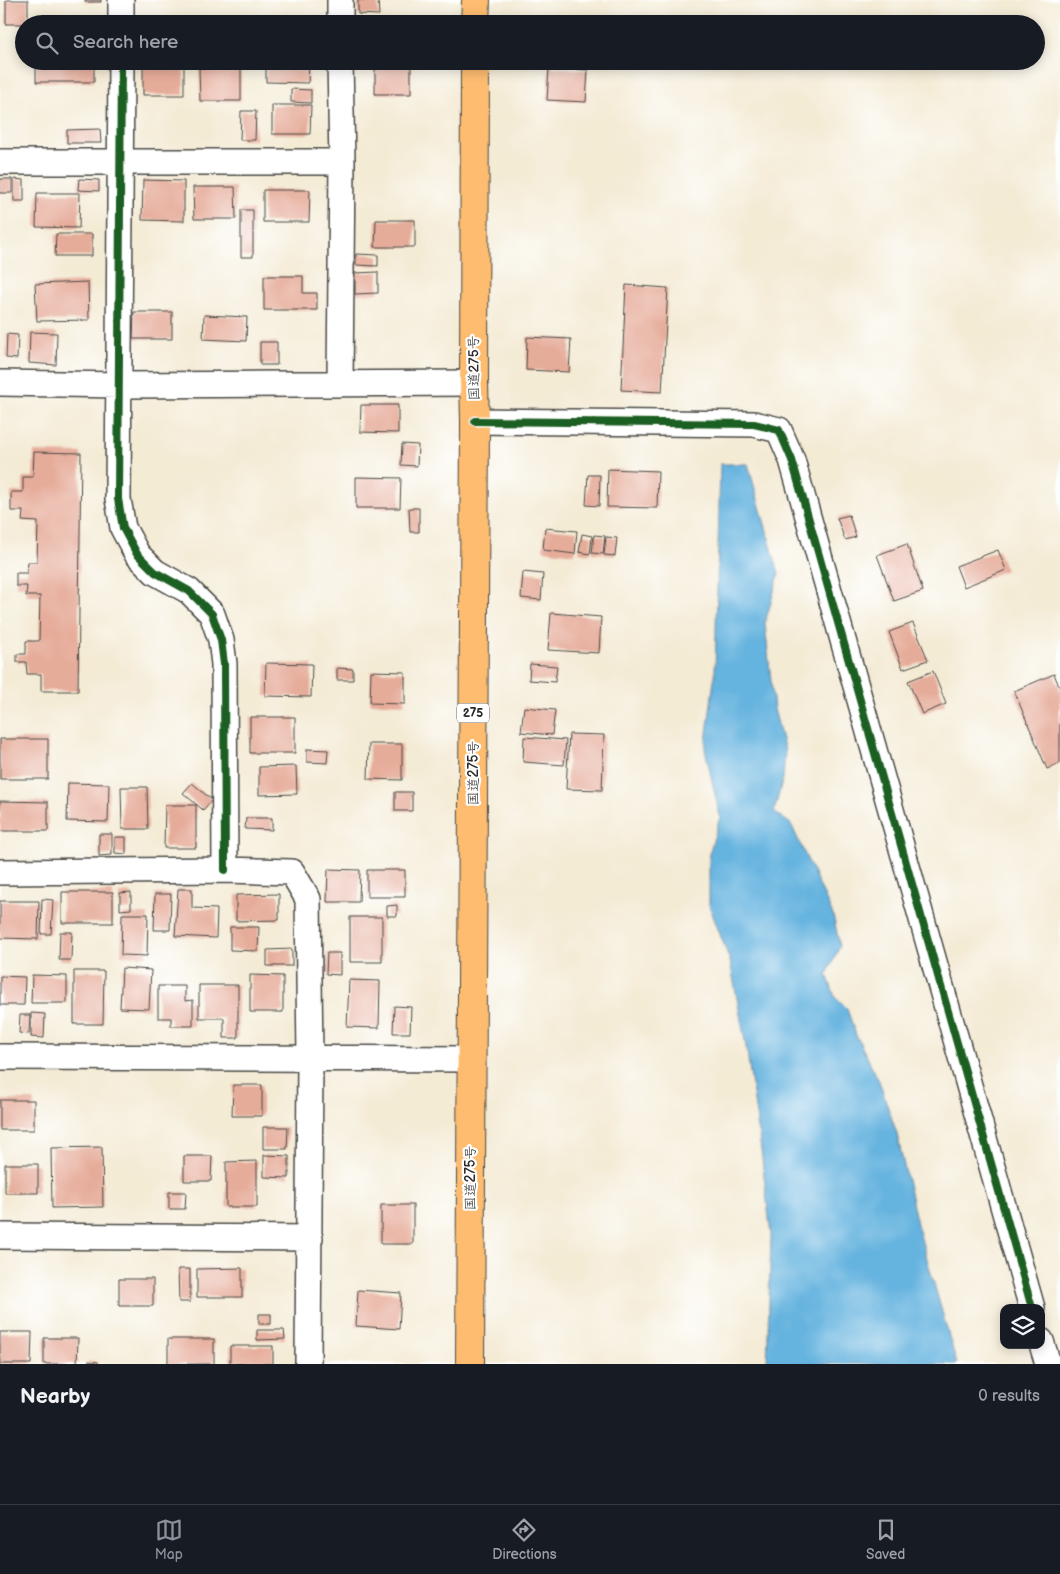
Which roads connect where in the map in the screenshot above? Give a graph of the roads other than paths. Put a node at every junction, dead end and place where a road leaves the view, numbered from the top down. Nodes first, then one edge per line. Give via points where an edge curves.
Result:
1 (121, 0) edge
2 (340, 0) edge
3 (476, 0) edge
4 (121, 15) edge
5 (340, 15) edge
6 (475, 15) edge
7 (121, 70) edge
8 (340, 70) edge
9 (475, 70) edge
10 (0, 162) edge
11 (121, 162) junction
12 (342, 162) junction
13 (0, 383) edge
14 (474, 383) junction
15 (340, 384) junction
16 (120, 385) junction
17 (475, 420) junction
18 (226, 870) junction
19 (0, 872) edge
20 (0, 1057) edge
21 (310, 1058) junction
22 (470, 1059) junction
23 (0, 1236) edge
24 (310, 1238) junction
25 (1031, 1304) edge
26 (1043, 1349) edge
27 (308, 1364) edge
28 (470, 1364) edge
29 (1048, 1364) edge

1 - 4 street
2 - 5 street
3 - 6 highway
7 - 11 street
8 - 12 street
9 - 14 highway, 国道275号 / 275
10 - 11 street
11 - 12 street
11 - 16 street
12 - 15 street
13 - 16 street
14 - 15 street
14 - 17 highway, 国道275号 / 275
15 - 16 street
16 - 18 street via 118,499 123,528 137,554 155,572 189,591 212,614 222,640
17 - 22 highway, 国道275号 / 275
17 - 25 street via 754,424 779,430 792,460
18 - 19 street
18 - 21 street via 292,872 308,899
20 - 21 street
21 - 22 street
21 - 24 street
22 - 28 highway, 国道275号 / 275
23 - 24 street
24 - 27 street
26 - 29 street

